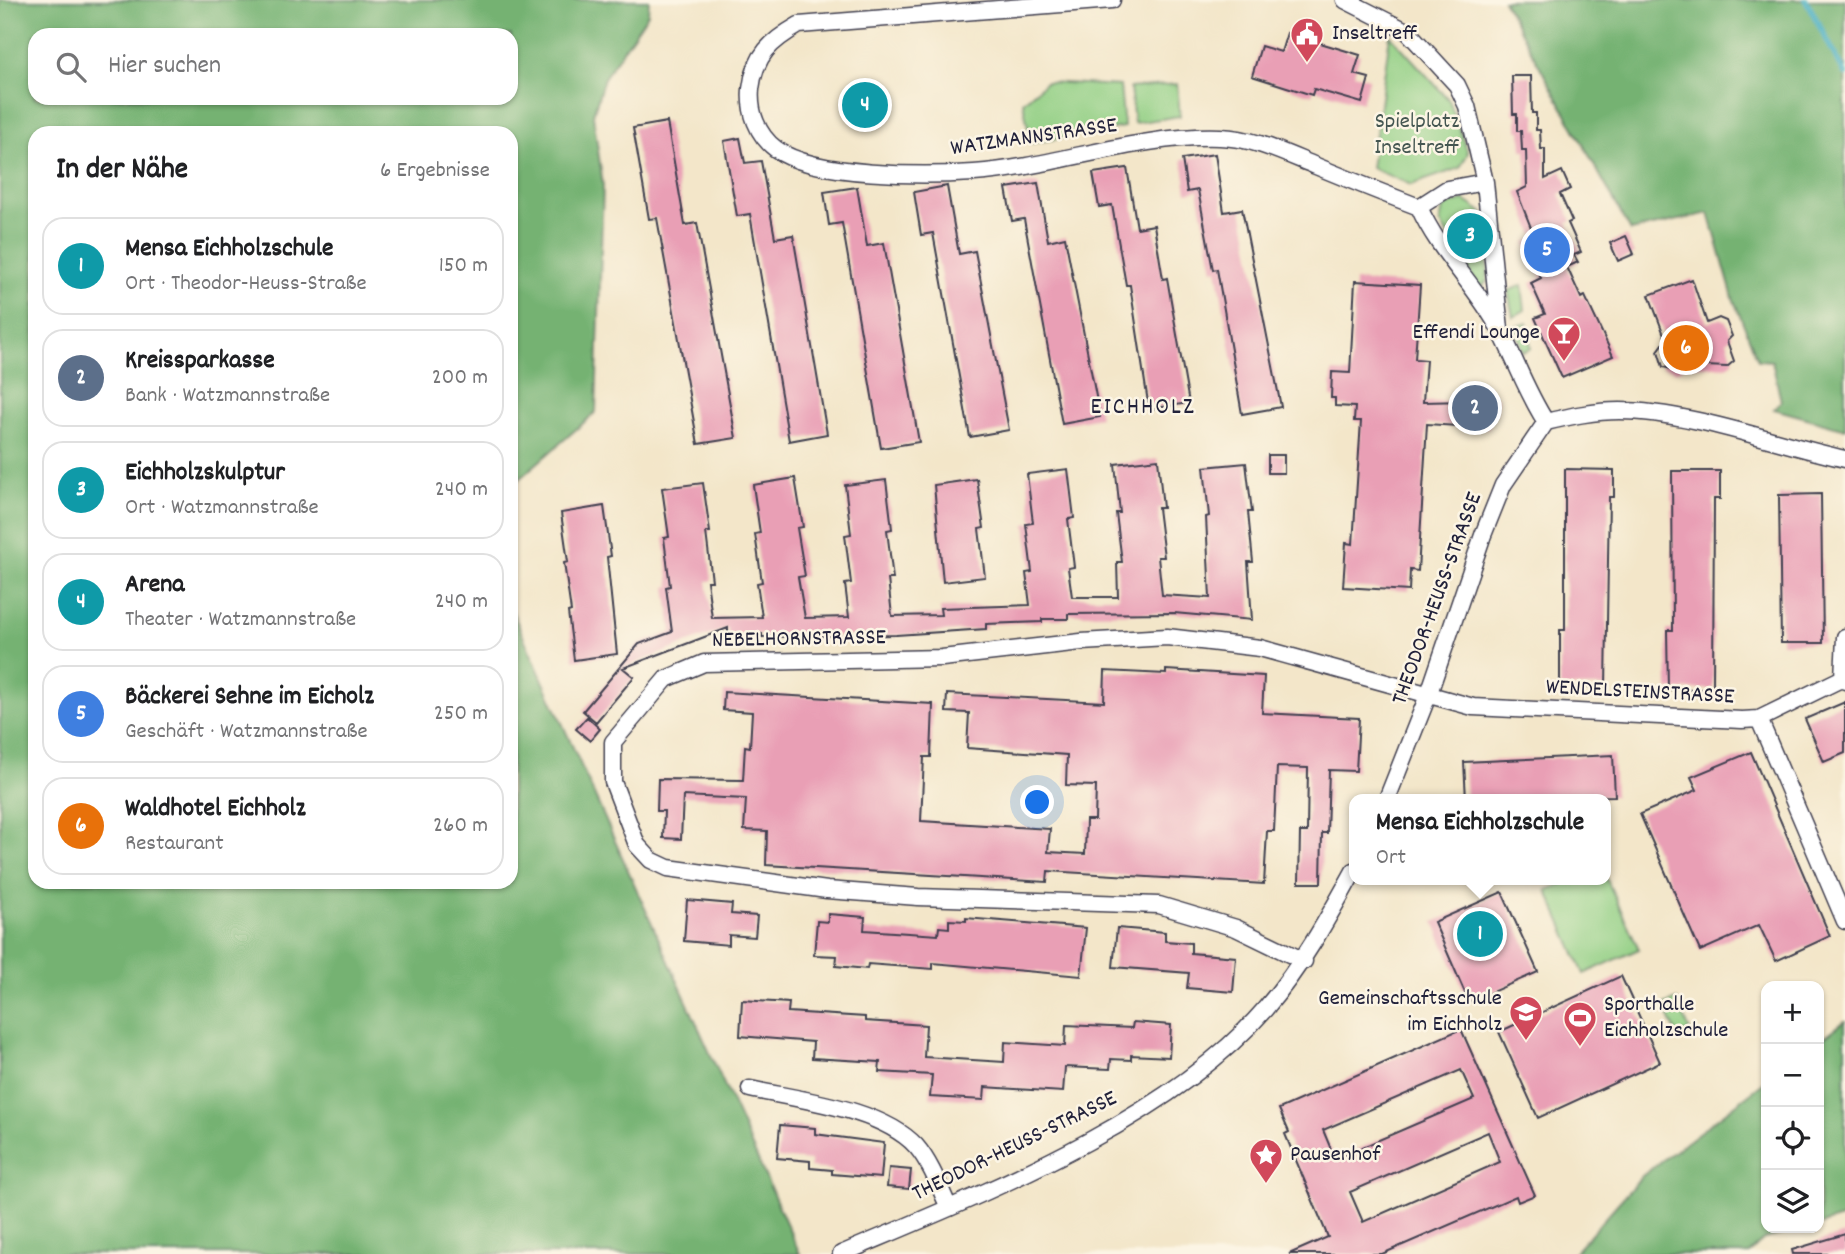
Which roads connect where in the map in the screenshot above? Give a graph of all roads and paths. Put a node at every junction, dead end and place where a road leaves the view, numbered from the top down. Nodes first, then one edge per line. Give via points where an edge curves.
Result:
1 (1112, 0) edge
2 (1345, 0) edge
3 (1485, 182) junction
4 (1419, 207) junction
5 (1500, 329) junction
6 (1546, 422) junction
7 (1845, 459) edge
8 (1845, 637) edge
9 (1844, 679) edge
10 (1429, 693) junction
11 (1759, 719) junction
12 (1389, 794) edge
13 (1349, 880) edge
14 (1845, 921) edge
15 (1304, 961) junction
16 (750, 1089) dead end
17 (949, 1208) junction
18 (841, 1254) edge

1 - 4 street, WATZMANNSTRASSE via 799,25 765,47 757,61 751,94 754,118 766,140 788,156 809,164 884,173 975,173 1175,139 1245,140
2 - 3 street via 1408,32 1457,85 1471,119
3 - 4 street via 1447,189
3 - 5 street
4 - 5 street via 1429,229
5 - 6 street via 1524,388
6 - 7 street via 1584,413 1657,414
6 - 10 street, THEODOR-HEUSS-STRASSE via 1503,485
8 - 9 street, WENDELSTEINSTRASSE
9 - 11 street, WENDELSTEINSTRASSE
10 - 11 street, WENDELSTEINSTRASSE via 1473,707
10 - 12 street, THEODOR-HEUSS-STRASSE
10 - 15 street, NEBELHORNSTRASSE via 1260,648 1167,638 1081,642 942,658 704,663 666,678 613,742 614,782 637,845 668,869 853,892 1158,905 1236,928
11 - 14 street
13 - 15 street, THEODOR-HEUSS-STRASSE
15 - 17 street, THEODOR-HEUSS-STRASSE via 1231,1044 1172,1090 1053,1159
16 - 17 street via 863,1115 899,1130 918,1147
17 - 18 street, THEODOR-HEUSS-STRASSE

